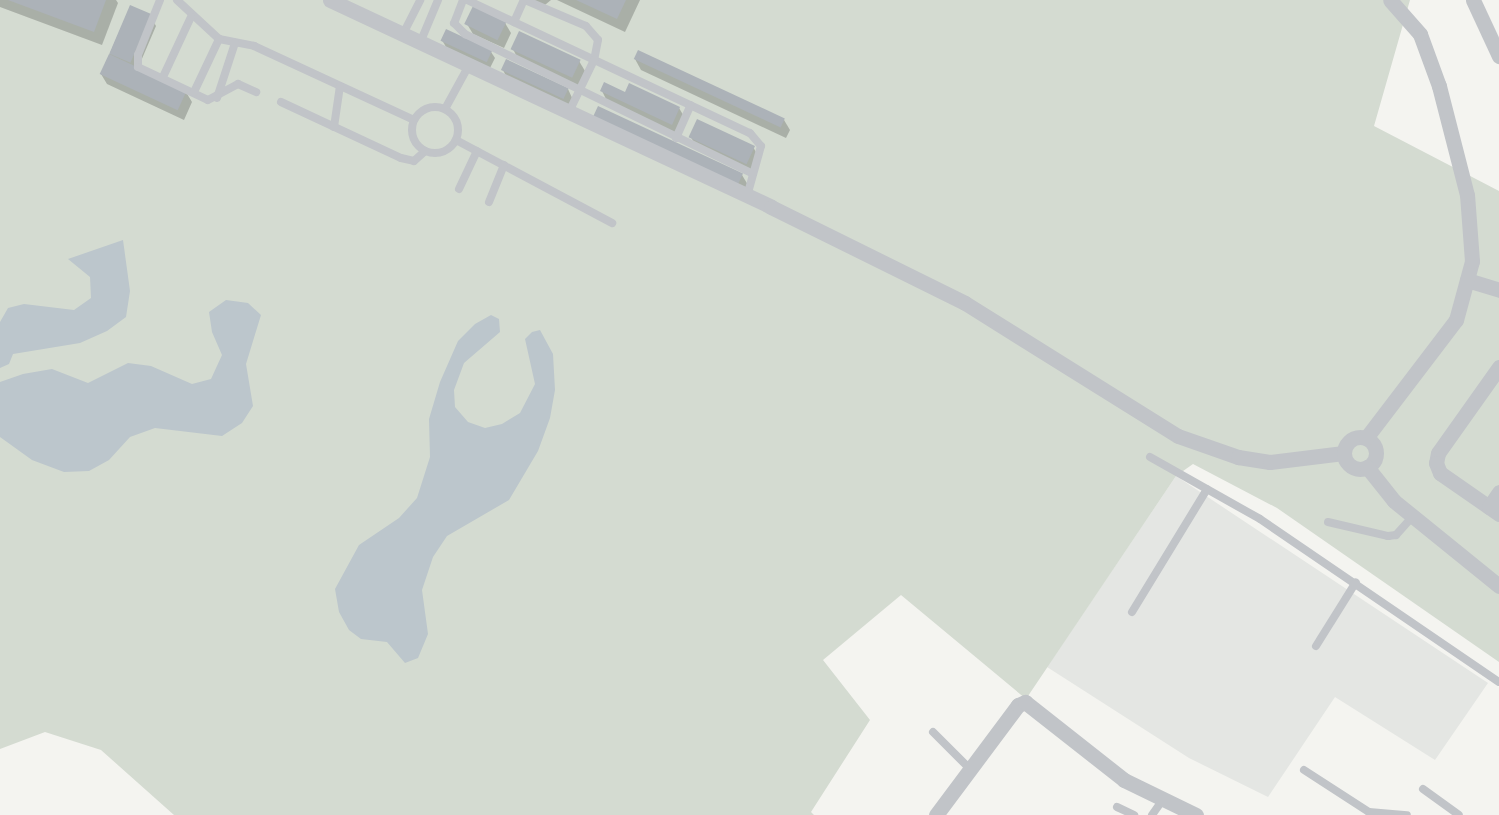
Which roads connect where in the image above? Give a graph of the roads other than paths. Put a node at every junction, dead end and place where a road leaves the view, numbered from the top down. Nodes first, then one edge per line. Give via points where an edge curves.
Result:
1 (160, 0) edge
2 (177, 0) edge
3 (330, 0) edge
4 (420, 0) edge
5 (438, 0) edge
6 (465, 0) edge
7 (524, 0) edge
8 (1390, 0) edge
9 (1473, 0) edge
10 (191, 17) junction
11 (514, 22) junction
12 (1493, 28) edge
13 (403, 36) junction
14 (219, 39) junction
15 (235, 43) junction
16 (420, 44) junction
17 (1499, 56) edge
18 (594, 60) junction
19 (468, 67) junction
20 (163, 77) junction
21 (340, 86) junction
22 (578, 90) junction
23 (194, 92) junction
24 (256, 92) dead end
25 (217, 98) junction
26 (280, 102) dead end
27 (691, 105) junction
28 (445, 109) junction
29 (569, 114) junction
30 (414, 120) junction
31 (334, 127) junction
32 (676, 138) junction
33 (456, 140) junction
34 (425, 151) junction
35 (477, 151) junction
36 (504, 165) junction
37 (753, 174) junction
38 (459, 189) dead end
39 (747, 196) junction
40 (489, 202) dead end
41 (612, 223) dead end
42 (1467, 280) junction
43 (1499, 290) edge
44 (1499, 367) edge
45 (1366, 438) junction
46 (1344, 453) junction
47 (1150, 457) dead end
48 (1367, 467) junction
49 (1207, 489) junction
50 (1499, 492) edge
51 (1494, 511) edge
52 (1412, 517) junction
53 (1328, 522) dead end
54 (1356, 582) junction
55 (1499, 586) edge
56 (1132, 612) dead end
57 (1316, 646) dead end
58 (1499, 682) edge
59 (933, 732) dead end
60 (970, 769) junction
61 (1304, 770) dead end
62 (1423, 789) dead end
63 (1163, 799) junction
64 (1117, 807) dead end
65 (936, 815) edge
66 (1134, 815) edge
67 (1152, 815) edge
68 (1196, 815) edge
69 (1407, 815) edge
70 (1459, 815) edge

1 - 20 lane via 137,61 138,67
2 - 10 lane
3 - 13 street
4 - 13 lane
5 - 16 lane
6 - 11 lane
6 - 22 lane via 456,15 457,28
7 - 11 lane
7 - 18 lane via 586,26 598,40
8 - 42 street via 1420,34 1439,86 1467,195 1472,261
9 - 12 street
10 - 14 lane
10 - 20 lane
11 - 18 lane
12 - 17 street
13 - 16 street
14 - 15 lane
14 - 23 lane
15 - 21 lane via 254,46
15 - 25 lane
16 - 19 street
18 - 22 lane
18 - 27 lane
19 - 28 lane
19 - 29 street
20 - 23 lane
21 - 30 lane
21 - 31 lane
22 - 29 lane
22 - 32 lane
23 - 25 lane via 208,100
24 - 25 lane via 238,84
26 - 31 lane
27 - 32 lane
27 - 37 lane via 759,141 760,158
28 - 30 lane via 433,107
28 - 33 lane via 456,123
29 - 39 street
30 - 34 lane via 416,144
31 - 34 lane via 401,158 414,161
32 - 37 lane
33 - 34 lane via 448,150
33 - 35 lane
35 - 36 lane
35 - 38 lane
36 - 40 lane
36 - 41 lane
37 - 39 lane
39 - 46 street via 964,303 1178,436 1238,458 1270,462
42 - 43 street
42 - 45 street via 1456,320
44 - 51 street via 1438,453 1436,463 1440,473
45 - 46 street via 1350,440
45 - 48 street via 1374,444 1376,455
46 - 48 street via 1351,467
47 - 49 lane
48 - 52 street
49 - 54 lane
49 - 56 lane
50 - 51 street
52 - 53 lane via 1396,535 1388,536
52 - 55 street
54 - 57 lane
54 - 58 lane
59 - 60 lane
60 - 63 street via 1018,705 1025,702 1124,780
60 - 65 street
61 - 69 lane via 1369,812
62 - 70 lane
63 - 67 lane
63 - 68 street
64 - 66 lane

